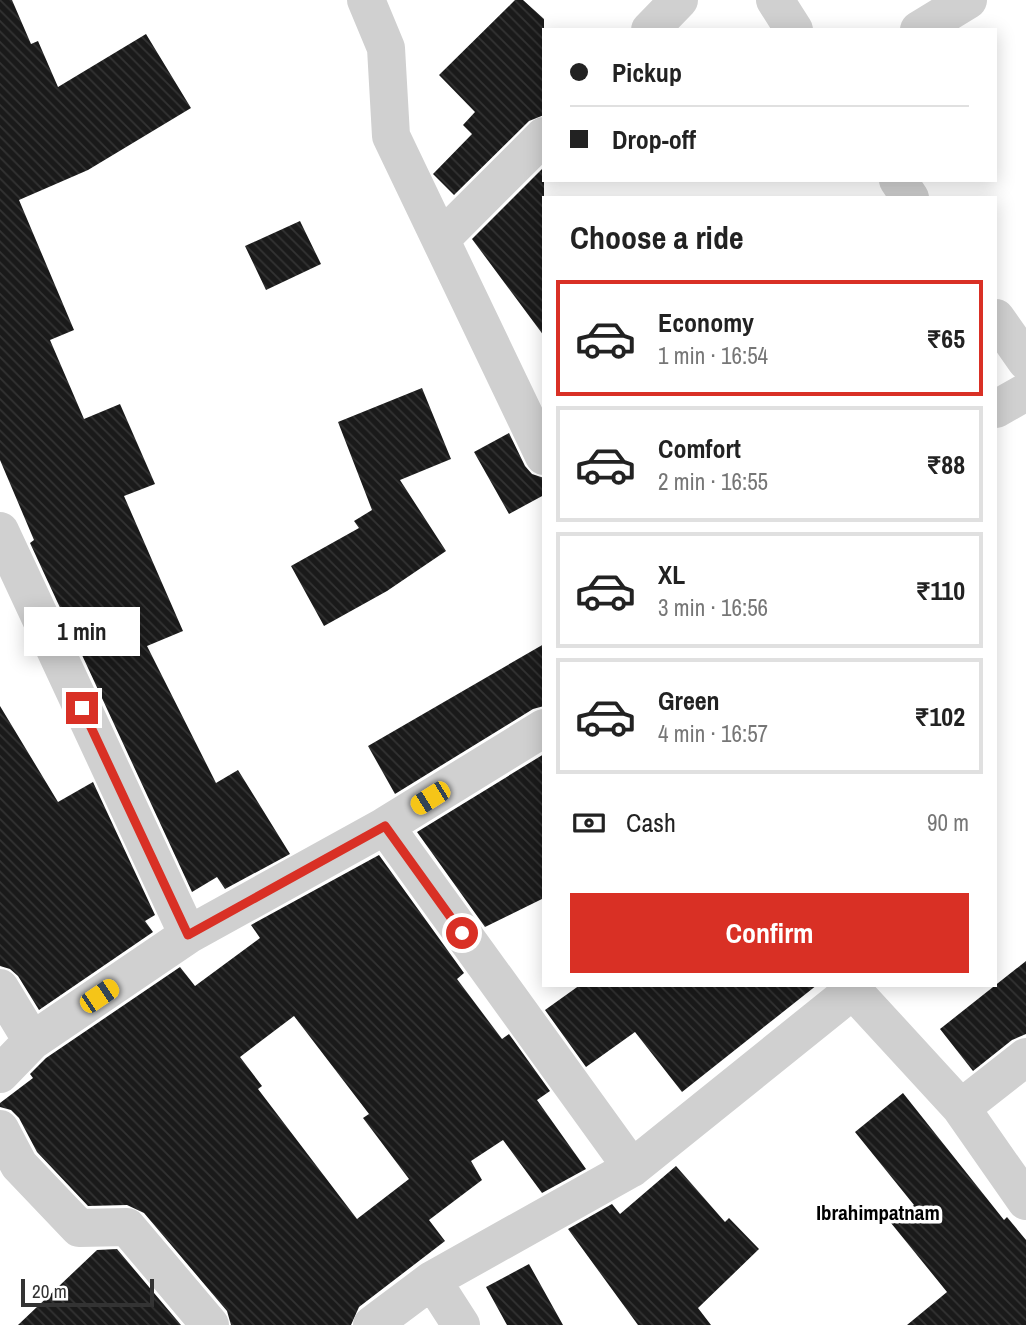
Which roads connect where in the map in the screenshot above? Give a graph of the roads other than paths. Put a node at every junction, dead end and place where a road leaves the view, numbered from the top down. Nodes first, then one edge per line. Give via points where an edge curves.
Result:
1 (366, 0) edge
2 (679, 0) edge
3 (775, 0) edge
4 (968, 0) edge
5 (652, 28) edge
6 (793, 28) edge
7 (922, 28) edge
8 (542, 138) edge
9 (441, 239) junction
10 (997, 319) edge
11 (1026, 360) edge
12 (1026, 392) edge
13 (997, 408) edge
14 (542, 452) edge
15 (0, 531) edge
16 (542, 729) edge
17 (385, 826) junction
18 (188, 935) junction
19 (0, 988) edge
20 (850, 988) edge
21 (32, 1041) junction
22 (1026, 1056) edge
23 (0, 1074) edge
24 (961, 1108) junction
25 (0, 1129) edge
26 (632, 1168) junction
27 (1026, 1201) edge
28 (432, 1280) junction
29 (210, 1325) edge
30 (372, 1325) edge
31 (461, 1325) edge

1 - 9 street via 386,48 391,136
2 - 5 street
3 - 6 street
4 - 7 street
8 - 9 street
9 - 14 street
10 - 11 street
12 - 13 street
15 - 18 street
16 - 17 street
17 - 18 street
17 - 26 street
18 - 21 street
19 - 21 street
20 - 24 street
20 - 26 street
21 - 23 street
22 - 24 street
24 - 27 street
25 - 29 street via 19,1165 79,1228 127,1227
26 - 28 street
28 - 30 street
28 - 31 street

